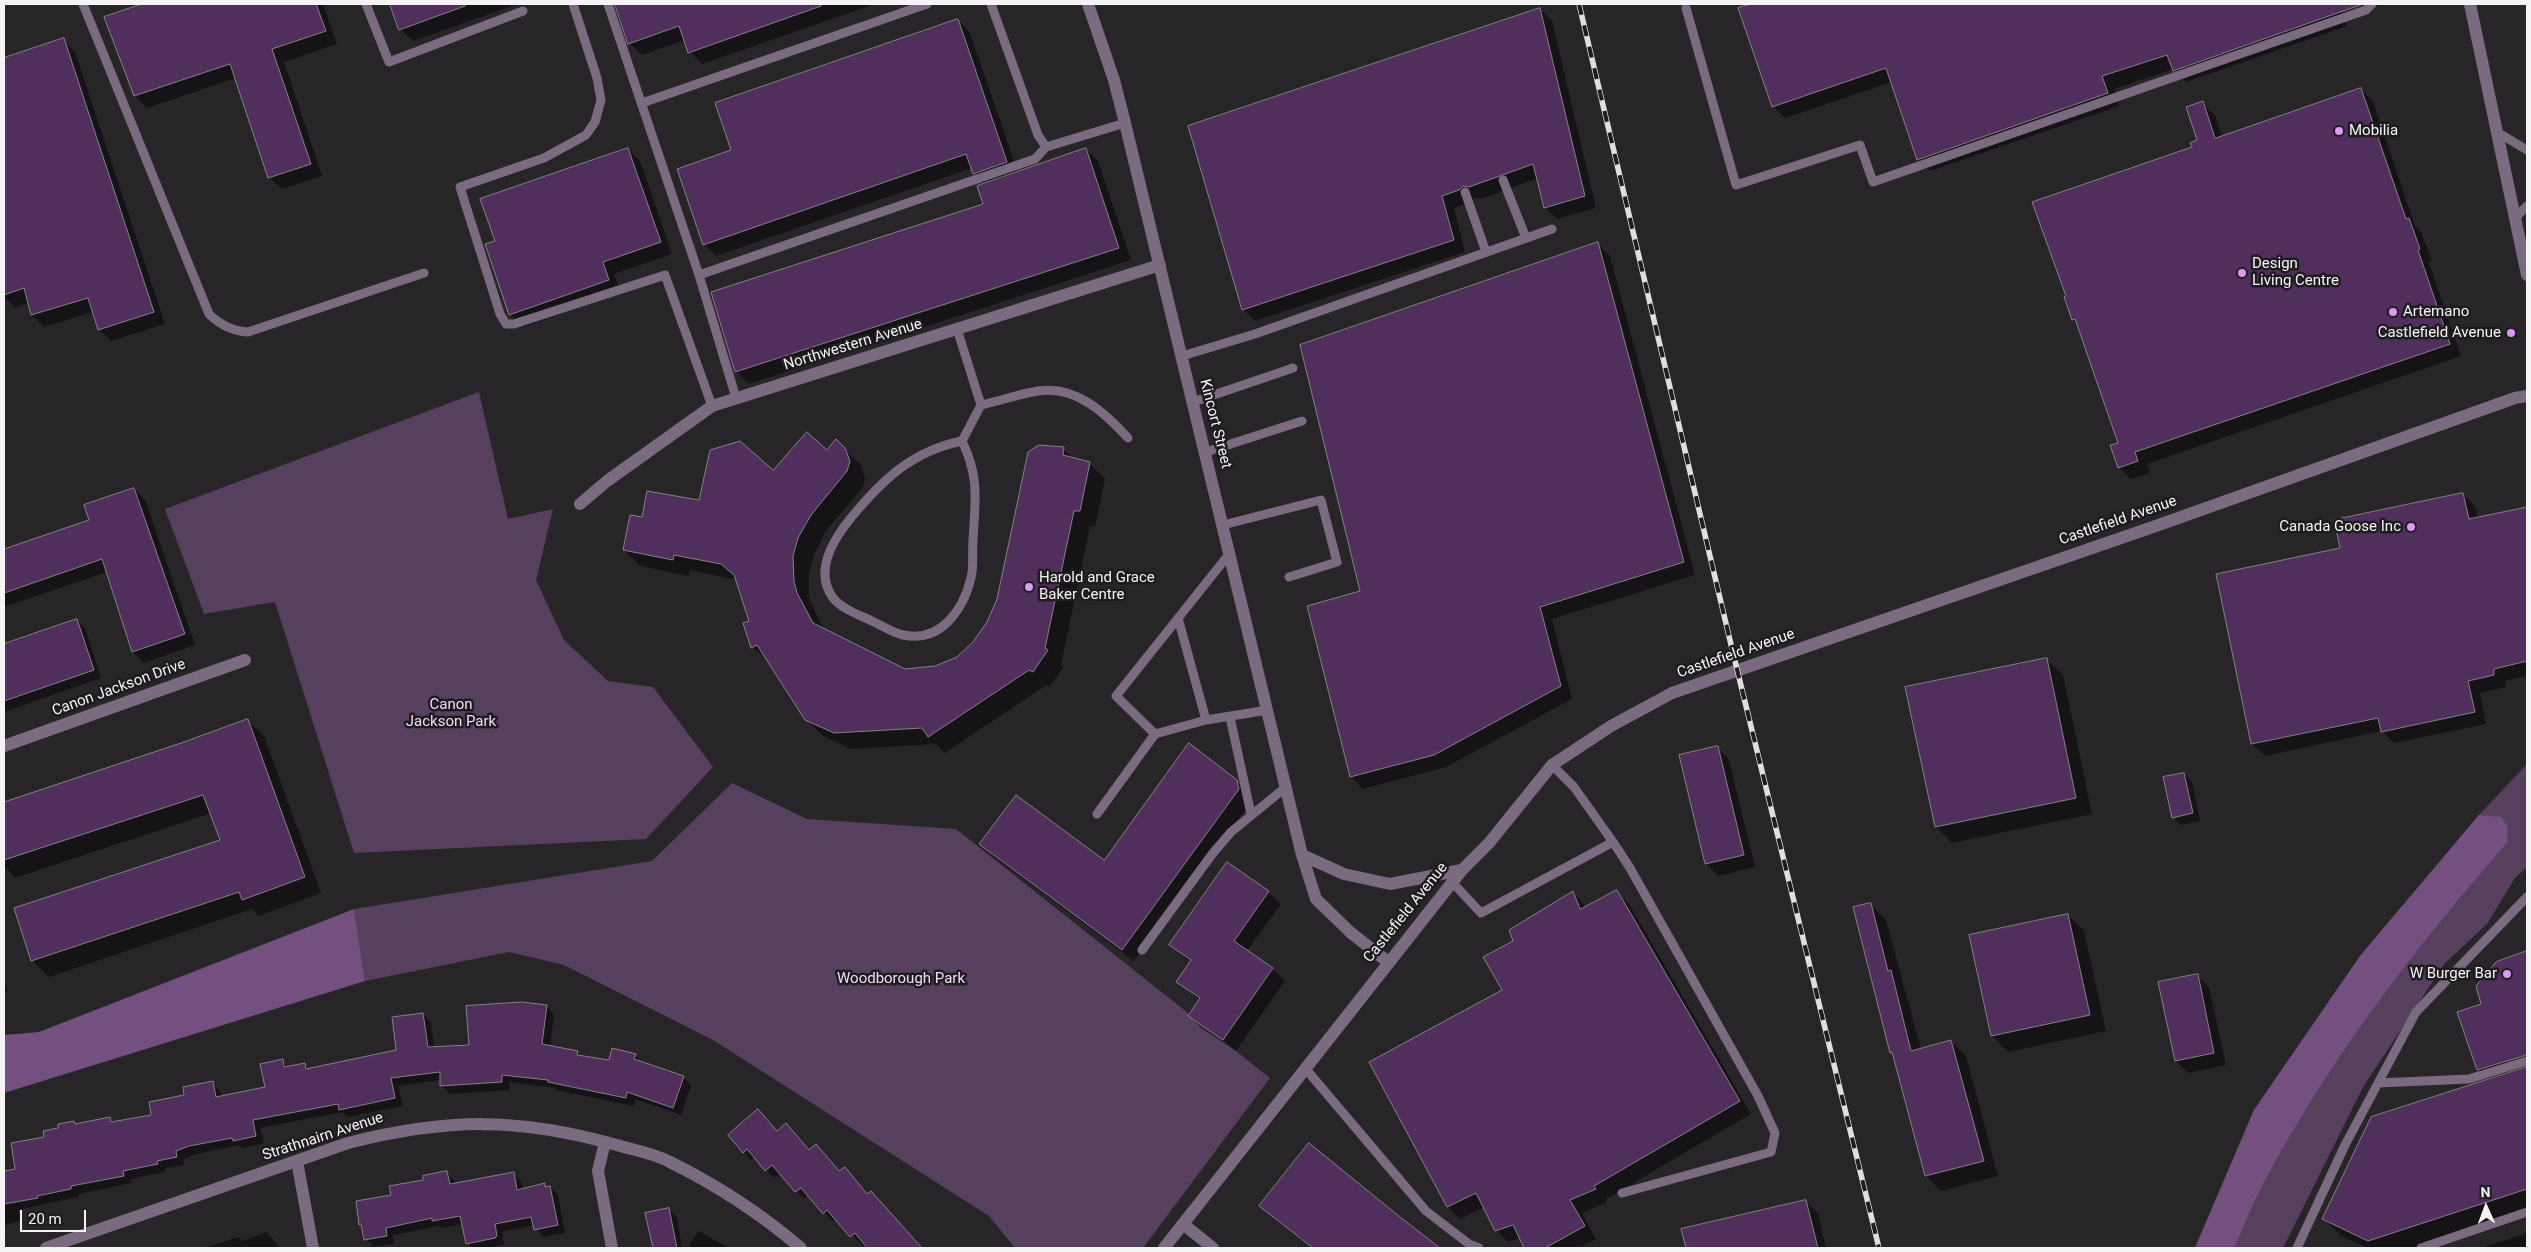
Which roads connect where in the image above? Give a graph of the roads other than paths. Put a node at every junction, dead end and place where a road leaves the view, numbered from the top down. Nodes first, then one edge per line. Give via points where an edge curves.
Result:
1 (83, 4) edge
2 (366, 4) edge
3 (572, 4) edge
4 (608, 4) edge
5 (927, 4) edge
6 (991, 4) edge
7 (1088, 4) edge
8 (2372, 4) edge
9 (2470, 4) edge
10 (1686, 8) dead end
11 (523, 11) dead end
12 (642, 104) junction
13 (1125, 123) junction
14 (2497, 132) junction
15 (1046, 147) junction
16 (2527, 150) edge
17 (1502, 180) dead end
18 (1465, 192) dead end
19 (2527, 206) edge
20 (2515, 218) junction
21 (1552, 229) dead end
22 (1526, 238) junction
23 (1486, 252) junction
24 (1160, 265) junction
25 (424, 273) dead end
26 (699, 275) junction
27 (2527, 275) edge
28 (958, 329) junction
29 (1182, 356) junction
30 (1293, 368) dead end
31 (2527, 396) edge
32 (736, 398) junction
33 (1193, 402) junction
34 (981, 405) junction
35 (712, 406) junction
36 (1302, 421) dead end
37 (1128, 438) dead end
38 (962, 441) junction
39 (1206, 452) junction
40 (580, 504) dead end
41 (1223, 525) junction
42 (1230, 553) junction
43 (1289, 577) dead end
44 (1178, 618) junction
45 (245, 660) dead end
46 (1268, 710) junction
47 (1230, 717) junction
48 (1206, 720) junction
49 (1156, 734) junction
50 (4, 746) edge
51 (1552, 765) junction
52 (1286, 788) junction
53 (1097, 814) dead end
54 (1251, 814) junction
55 (1613, 842) junction
56 (1302, 855) junction
57 (1462, 870) junction
58 (1452, 882) junction
59 (2527, 897) edge
60 (1142, 950) dead end
61 (1388, 962) junction
62 (2527, 1061) edge
63 (1305, 1068) junction
64 (2378, 1083) junction
65 (605, 1142) junction
66 (297, 1162) junction
67 (1622, 1193) dead end
68 (2527, 1212) edge
69 (1183, 1224) junction
70 (46, 1248) edge
71 (314, 1248) edge
72 (612, 1248) edge
73 (801, 1248) edge
74 (1164, 1248) edge
75 (1213, 1248) edge
76 (1480, 1248) edge
77 (2297, 1248) edge
78 (2421, 1248) edge

1 - 25 lane via 209,314 217,322 248,332
2 - 11 lane via 389,62
3 - 35 lane via 597,78 601,100 595,122 586,135 544,158 460,187 500,314 506,324 514,324 665,275
4 - 12 lane
5 - 12 lane
6 - 15 lane via 1038,134
7 - 13 street, Kincort Street
8 - 10 lane via 2366,10 1873,182 1860,145 1736,185
9 - 14 street
12 - 26 lane
13 - 15 lane
13 - 24 street, Kincort Street
14 - 16 lane
14 - 20 street
15 - 26 lane via 1034,159
17 - 22 lane
18 - 23 lane
19 - 20 lane
20 - 27 street
21 - 22 lane
22 - 23 lane
23 - 29 lane via 1255,334
24 - 28 street, Northwestern Avenue
24 - 29 street, Kincort Street
26 - 32 lane
28 - 32 street, Northwestern Avenue
28 - 34 lane
29 - 33 street, Kincort Street
30 - 33 lane
31 - 51 street, Castlefield Avenue via 1672,694 1611,726
32 - 35 street, Northwestern Avenue
33 - 39 street, Kincort Street
34 - 37 lane via 1039,390 1062,393 1097,406
34 - 38 lane
35 - 40 street, Northwestern Avenue
36 - 39 lane
38 - 38 lane via 924,452 904,465 871,493 838,534 827,558 826,579 834,598 847,609 896,633 911,636 940,628 957,612 971,578 976,505 975,475
39 - 41 street, Kincort Street
41 - 42 street, Kincort Street
41 - 43 lane via 1321,500 1337,562
42 - 44 lane
42 - 46 street, Kincort Street
44 - 48 lane
44 - 49 lane via 1116,696
45 - 50 street, Canon Jackson Drive
46 - 47 lane
46 - 52 street, Kincort Street
47 - 48 lane
47 - 54 lane
48 - 49 lane
49 - 53 lane
51 - 55 lane via 1574,787
51 - 57 street, Castlefield Avenue via 1489,843
52 - 54 lane
52 - 56 street, Kincort Street
54 - 60 lane via 1213,853
55 - 58 lane via 1481,913
55 - 67 lane via 1758,1096 1775,1133 1771,1152
56 - 57 street via 1344,874 1390,884
56 - 61 street, Kincort Street via 1316,899
57 - 58 street, Castlefield Avenue
58 - 61 street, Castlefield Avenue
59 - 64 lane via 2416,1012
61 - 63 street, Castlefield Avenue
62 - 64 lane via 2469,1079
63 - 69 street, Castlefield Avenue
63 - 76 lane via 1426,1211
64 - 77 lane
65 - 66 street, Strathnairn Avenue via 536,1127 453,1124 391,1132 348,1143
65 - 72 street via 598,1171
65 - 73 street, Strathnairn Avenue via 666,1160 748,1207
66 - 70 street, Strathnairn Avenue
66 - 71 street
68 - 78 lane
69 - 74 street, Castlefield Avenue
69 - 75 street

